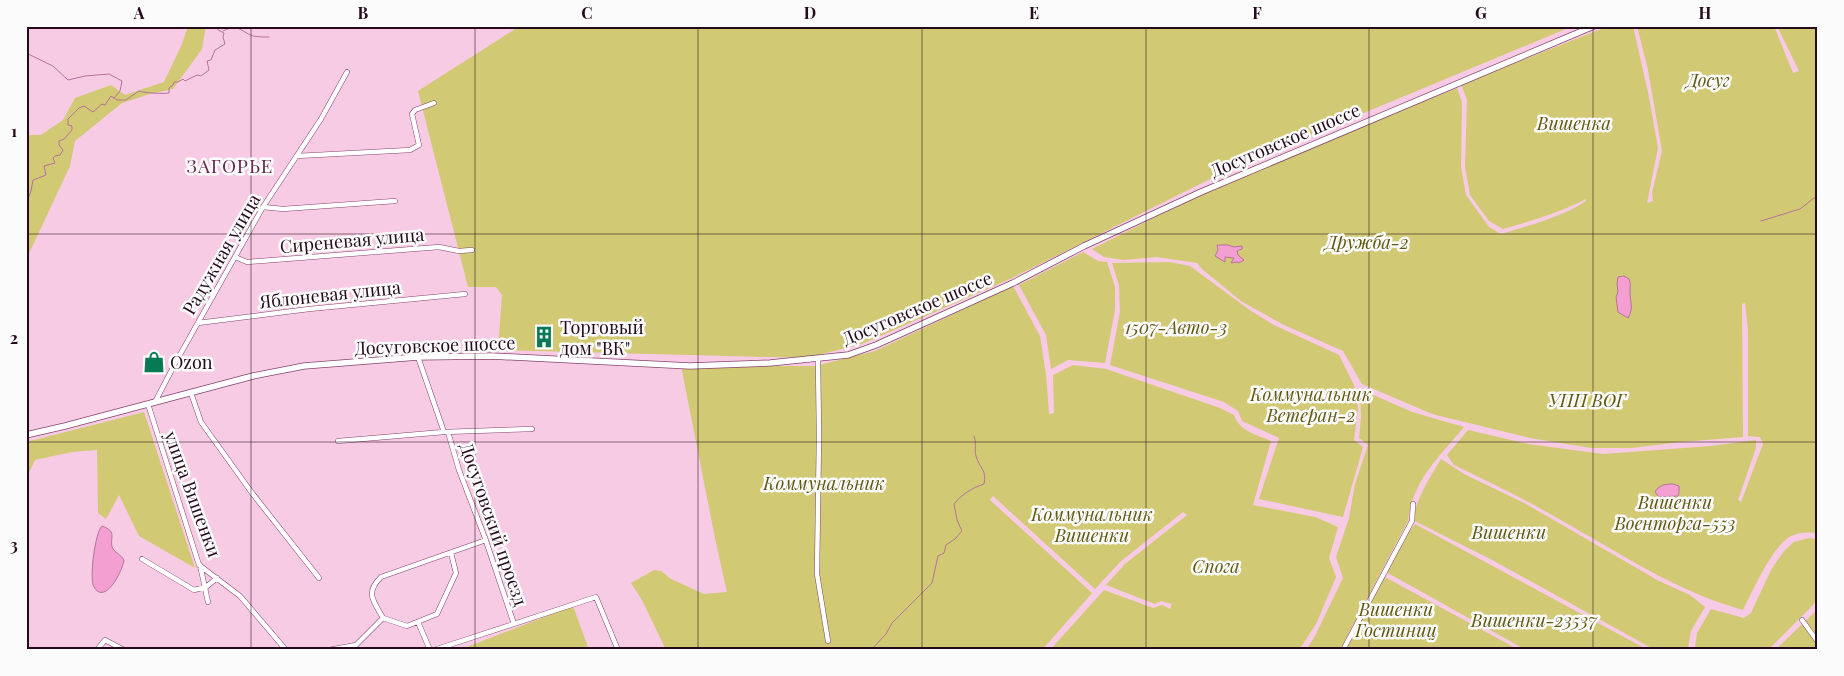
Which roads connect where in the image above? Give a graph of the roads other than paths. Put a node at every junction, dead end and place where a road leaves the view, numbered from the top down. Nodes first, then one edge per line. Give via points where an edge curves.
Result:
1 (1594, 26) edge
2 (347, 72) dead end
3 (434, 103) dead end
4 (297, 156) junction
5 (394, 201) dead end
6 (263, 207) junction
7 (472, 250) dead end
8 (235, 257) junction
9 (465, 294) dead end
10 (198, 323) junction
11 (418, 357) junction
12 (818, 360) junction
13 (190, 393) junction
14 (155, 402) junction
15 (148, 404) junction
16 (532, 429) dead end
17 (446, 432) junction
18 (26, 435) edge
19 (338, 441) dead end
20 (1413, 504) dead end
21 (486, 540) junction
22 (451, 553) junction
23 (142, 559) dead end
24 (199, 564) junction
25 (217, 578) junction
26 (318, 578) dead end
27 (205, 587) junction
28 (208, 602) dead end
29 (383, 618) junction
30 (1802, 620) dead end
31 (418, 622) junction
32 (514, 624) junction
33 (828, 641) dead end
34 (1818, 642) edge
35 (282, 643) junction
36 (97, 650) edge
37 (124, 650) edge
38 (282, 650) edge
39 (286, 650) edge
40 (329, 650) edge
41 (432, 650) edge
42 (618, 650) edge
43 (1343, 650) edge

1 - 12 main road, Досуговское шоссе via 1201,192 876,345 848,355
2 - 4 street, Радужная улица
3 - 4 street via 412,114 419,145 410,150
4 - 6 street, Радужная улица
5 - 6 street via 283,209
6 - 8 street, Радужная улица
7 - 8 street, Сиреневая улица via 439,247 248,262
8 - 10 street, Радужная улица
9 - 10 street, Яблоневая улица
10 - 14 street, Радужная улица
11 - 12 main road, Досуговское шоссе via 491,356 690,366
11 - 13 main road, Досуговское шоссе via 304,366
11 - 17 street, Досуговский проезд
12 - 33 street via 817,574
13 - 14 main road, Досуговское шоссе
13 - 26 street via 201,422
14 - 15 main road, Досуговское шоссе
15 - 18 main road, Досуговское шоссе
15 - 24 street, улица Вишенки
16 - 17 street
17 - 19 street
17 - 21 street, Досуговский проезд
20 - 43 street via 1412,521
21 - 22 street
21 - 32 street, Досуговский проезд
22 - 29 street via 381,577 371,592
22 - 31 street via 456,573 437,614
23 - 27 street via 194,590
24 - 25 street, улица Вишенки
24 - 27 street
25 - 27 street
25 - 35 street, улица Вишенки via 240,596
27 - 28 street
29 - 31 street via 407,626
29 - 40 street via 356,645
30 - 34 street
31 - 41 street
32 - 41 street
32 - 42 street via 596,597
35 - 38 street
35 - 39 street, улица Вишенки
36 - 37 street via 105,640

